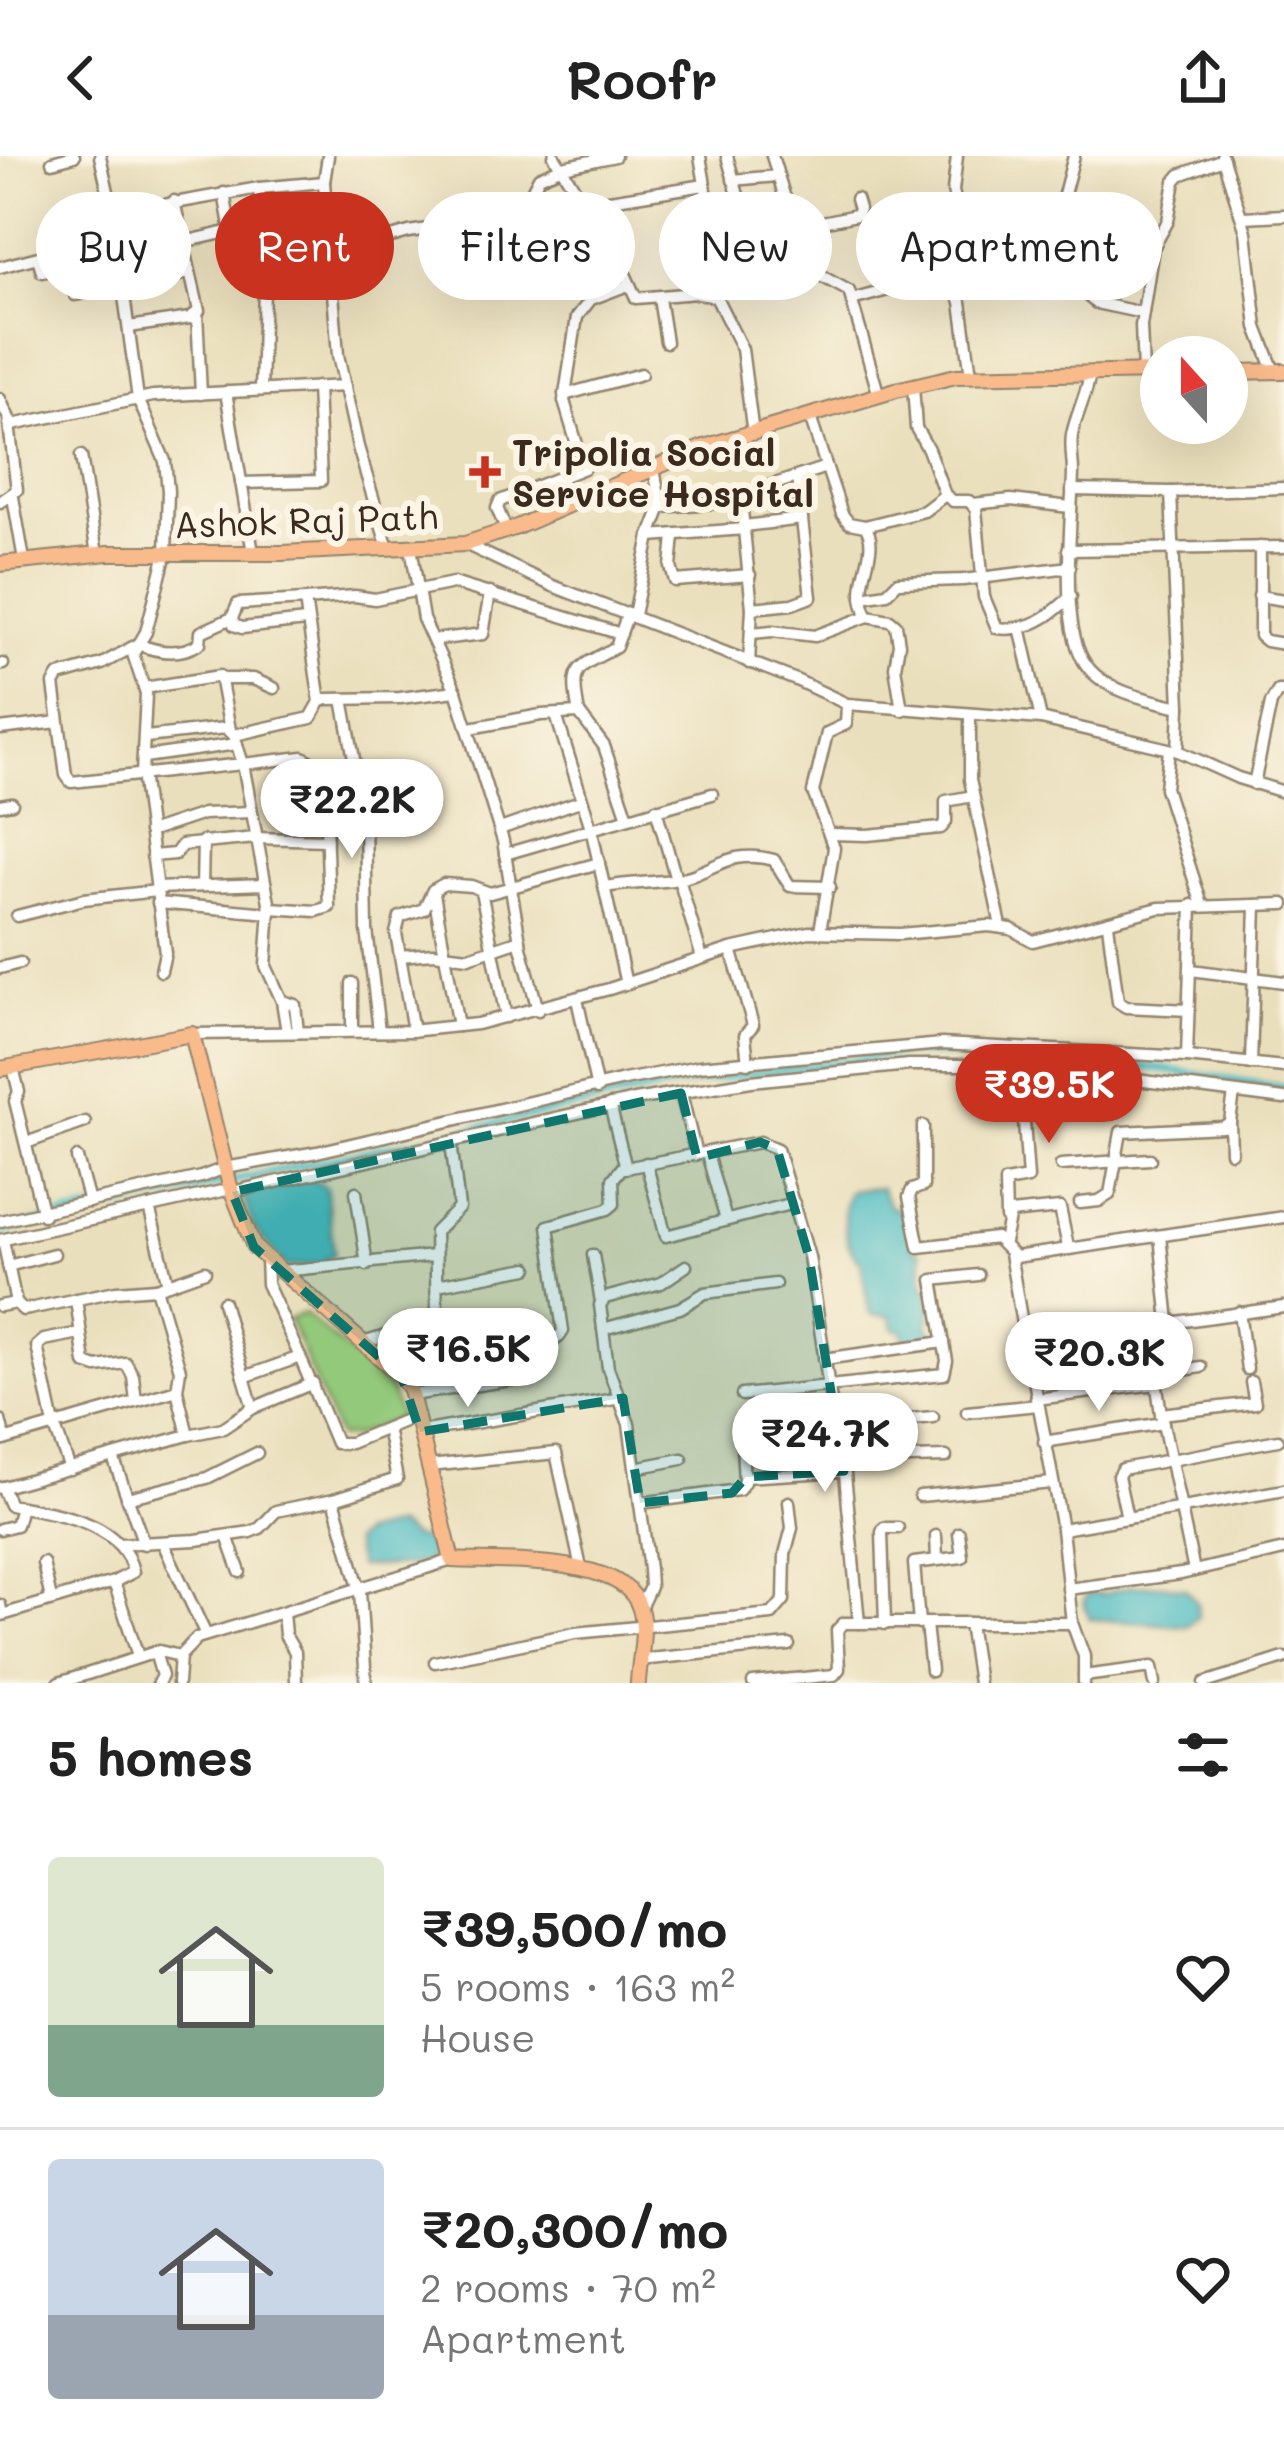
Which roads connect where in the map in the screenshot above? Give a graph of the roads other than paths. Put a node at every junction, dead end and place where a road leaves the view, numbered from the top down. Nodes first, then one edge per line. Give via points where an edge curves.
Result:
1 (74, 156) edge
2 (100, 156) edge
3 (328, 156) edge
4 (616, 156) edge
5 (700, 156) edge
6 (727, 156) edge
7 (772, 156) edge
8 (957, 156) edge
9 (1074, 156) edge
10 (1223, 157) edge
11 (558, 161) edge
12 (52, 162) dead end
13 (778, 176) junction
14 (733, 180) junction
15 (324, 182) junction
16 (705, 184) junction
17 (259, 188) junction
18 (108, 192) edge
19 (236, 192) edge
20 (259, 192) edge
21 (325, 192) edge
22 (577, 192) edge
23 (706, 192) edge
24 (738, 192) edge
25 (785, 192) edge
26 (953, 192) edge
27 (1064, 192) edge
28 (635, 196) edge
29 (1284, 215) edge
30 (1243, 217) junction
31 (1162, 230) edge
32 (394, 236) edge
33 (36, 258) edge
34 (0, 268) edge
35 (191, 279) edge
36 (832, 283) edge
37 (635, 296) edge
38 (659, 298) edge
39 (856, 299) edge
40 (126, 300) edge
41 (264, 300) edge
42 (334, 300) edge
43 (589, 300) edge
44 (659, 300) edge
45 (716, 300) edge
46 (852, 300) junction
47 (958, 300) edge
48 (1092, 300) edge
49 (1145, 300) edge
50 (197, 313) junction
51 (1143, 314) junction
52 (129, 327) junction
53 (1143, 336) edge
54 (666, 343) dead end
55 (1279, 371) edge
56 (1140, 372) edge
57 (1248, 372) edge
58 (1090, 373) junction
59 (641, 374) dead end
60 (971, 375) junction
61 (345, 386) junction
62 (913, 386) junction
63 (317, 387) junction
64 (261, 390) junction
65 (226, 392) junction
66 (201, 394) junction
67 (564, 395) junction
68 (879, 396) junction
69 (0, 399) edge
70 (138, 399) junction
71 (810, 417) junction
72 (9, 424) junction
73 (753, 434) junction
74 (81, 457) dead end
75 (826, 467) junction
76 (654, 469) junction
77 (797, 477) junction
78 (241, 483) junction
79 (1284, 488) edge
80 (1072, 490) junction
81 (1171, 492) junction
82 (945, 496) junction
83 (6, 500) edge
84 (740, 501) junction
85 (973, 504) junction
86 (661, 507) junction
87 (1070, 507) junction
88 (802, 519) junction
89 (865, 526) junction
90 (744, 527) junction
91 (506, 530) junction
92 (650, 536) junction
93 (674, 536) junction
94 (465, 544) junction
95 (1172, 546) junction
96 (411, 547) junction
97 (1260, 547) junction
98 (388, 548) junction
99 (1284, 548) edge
100 (1068, 550) junction
101 (166, 553) junction
102 (253, 553) junction
103 (97, 554) junction
104 (24, 560) junction
105 (0, 564) edge
106 (1070, 567) junction
107 (750, 575) junction
108 (981, 577) junction
109 (419, 590) junction
110 (490, 593) junction
111 (1071, 596) junction
112 (1259, 596) junction
113 (862, 597) junction
114 (305, 599) junction
115 (1284, 600) edge
116 (752, 608) junction
117 (631, 614) junction
118 (868, 616) junction
119 (232, 618) junction
120 (306, 621) junction
121 (1020, 627) junction
122 (752, 633) junction
123 (621, 634) junction
124 (433, 640) junction
125 (138, 644) junction
126 (1284, 644) edge
127 (749, 663) junction
128 (223, 680) junction
129 (144, 688) junction
130 (274, 688) dead end
131 (457, 691) junction
132 (1284, 691) edge
133 (343, 699) junction
134 (320, 702) junction
135 (847, 704) junction
136 (1180, 707) junction
137 (902, 710) junction
138 (579, 713) junction
139 (970, 715) junction
140 (556, 716) junction
141 (1042, 718) junction
142 (58, 722) junction
143 (470, 728) junction
144 (0, 729) edge
145 (234, 736) junction
146 (146, 737) junction
147 (1173, 751) junction
148 (143, 757) junction
149 (243, 764) junction
150 (142, 772) junction
151 (1254, 784) junction
152 (1284, 792) edge
153 (712, 794) dead end
154 (973, 796) junction
155 (580, 801) junction
156 (656, 809) junction
157 (251, 812) junction
158 (628, 817) junction
159 (591, 828) junction
160 (500, 829) junction
161 (149, 832) junction
162 (831, 834) junction
163 (256, 838) junction
164 (327, 840) junction
165 (203, 841) junction
166 (505, 854) junction
167 (152, 856) junction
168 (599, 863) junction
169 (677, 879) junction
170 (265, 884) junction
171 (202, 886) junction
172 (511, 886) junction
173 (830, 886) junction
174 (605, 887) junction
175 (433, 890) junction
176 (481, 891) junction
177 (157, 894) junction
178 (1256, 904) junction
179 (1284, 904) edge
180 (1197, 905) junction
181 (270, 911) junction
182 (17, 916) dead end
183 (1108, 924) junction
184 (1001, 926) junction
185 (820, 931) junction
186 (520, 940) junction
187 (731, 949) junction
188 (494, 950) junction
189 (442, 954) junction
190 (400, 956) junction
191 (702, 958) junction
192 (20, 963) dead end
193 (0, 968) edge
194 (1191, 970) junction
195 (160, 971) dead end
196 (1256, 979) junction
197 (1284, 982) edge
198 (352, 983) dead end
199 (626, 984) junction
200 (577, 999) junction
201 (538, 1010) junction
202 (1190, 1010) junction
203 (506, 1018) junction
204 (458, 1026) junction
205 (413, 1030) junction
206 (352, 1031) junction
207 (379, 1031) junction
208 (293, 1032) junction
209 (192, 1034) junction
210 (1187, 1057) junction
211 (748, 1063) junction
212 (1251, 1064) junction
213 (1020, 1065) junction
214 (1284, 1067) edge
215 (7, 1068) edge
216 (597, 1089) junction
217 (681, 1093) junction
218 (1234, 1093) junction
219 (1284, 1099) edge
220 (610, 1106) junction
221 (85, 1122) dead end
222 (1230, 1122) junction
223 (923, 1126) dead end
224 (451, 1142) junction
225 (26, 1144) junction
226 (1231, 1152) dead end
227 (702, 1155) junction
228 (77, 1158) dead end
229 (1115, 1159) junction
230 (1150, 1160) dead end
231 (646, 1163) junction
232 (1061, 1165) dead end
233 (625, 1168) junction
234 (229, 1181) junction
235 (356, 1192) dead end
236 (89, 1202) junction
237 (794, 1203) junction
238 (1080, 1203) dead end
239 (149, 1207) junction
240 (1284, 1216) edge
241 (1006, 1218) junction
242 (726, 1220) junction
243 (0, 1221) edge
244 (45, 1221) junction
245 (1160, 1236) junction
246 (1, 1240) edge
247 (1068, 1247) junction
248 (1007, 1248) junction
249 (54, 1254) dead end
250 (593, 1255) dead end
251 (434, 1256) junction
252 (266, 1257) junction
253 (367, 1265) junction
254 (686, 1265) dead end
255 (8, 1266) junction
256 (528, 1268) dead end
257 (205, 1271) dead end
258 (281, 1271) junction
259 (978, 1275) dead end
260 (775, 1284) dead end
261 (437, 1285) junction
262 (162, 1286) junction
263 (76, 1299) junction
264 (223, 1302) dead end
265 (601, 1302) junction
266 (16, 1303) junction
267 (0, 1306) edge
268 (1284, 1307) edge
269 (1239, 1312) junction
270 (1169, 1322) junction
271 (1148, 1325) junction
272 (603, 1329) junction
273 (80, 1333) junction
274 (944, 1342) junction
275 (363, 1343) junction
276 (1026, 1347) junction
277 (300, 1358) junction
278 (824, 1360) junction
279 (1201, 1367) dead end
280 (395, 1371) junction
281 (244, 1376) junction
282 (518, 1379) dead end
283 (1156, 1379) junction
284 (313, 1383) junction
285 (828, 1385) junction
286 (177, 1390) junction
287 (742, 1395) dead end
288 (411, 1396) junction
289 (621, 1398) junction
290 (136, 1401) junction
291 (1037, 1402) junction
292 (253, 1408) junction
293 (968, 1412) dead end
294 (933, 1417) dead end
295 (795, 1418) dead end
296 (1162, 1419) junction
297 (0, 1420) edge
298 (418, 1424) junction
299 (54, 1425) junction
300 (835, 1426) junction
301 (387, 1428) junction
302 (188, 1436) junction
303 (2, 1440) edge
304 (1278, 1440) dead end
305 (1044, 1442) junction
306 (257, 1453) dead end
307 (112, 1457) junction
308 (946, 1457) dead end
309 (682, 1459) dead end
310 (1171, 1461) junction
311 (429, 1466) junction
312 (842, 1466) junction
313 (635, 1468) junction
314 (70, 1469) junction
315 (743, 1477) junction
316 (1052, 1484) junction
317 (1, 1488) edge
318 (1284, 1490) edge
319 (920, 1496) dead end
320 (127, 1498) junction
321 (334, 1499) junction
322 (789, 1502) dead end
323 (640, 1503) junction
324 (20, 1507) junction
325 (1181, 1510) junction
326 (1127, 1518) junction
327 (898, 1528) dead end
328 (0, 1529) edge
329 (1062, 1529) junction
330 (959, 1533) dead end
331 (226, 1536) junction
332 (935, 1536) dead end
333 (163, 1543) junction
334 (118, 1544) junction
335 (144, 1544) junction
336 (1284, 1550) edge
337 (937, 1559) junction
338 (452, 1560) junction
339 (43, 1563) dead end
340 (581, 1568) junction
341 (1194, 1571) junction
342 (241, 1572) dead end
343 (114, 1582) junction
344 (1068, 1589) junction
345 (360, 1591) junction
346 (51, 1598) junction
347 (0, 1605) edge
348 (640, 1608) junction
349 (284, 1613) junction
350 (969, 1622) junction
351 (859, 1623) junction
352 (1072, 1623) junction
353 (885, 1624) junction
354 (923, 1624) junction
355 (643, 1625) junction
356 (206, 1634) junction
357 (789, 1645) dead end
358 (155, 1652) junction
359 (138, 1656) junction
360 (180, 1656) junction
361 (1284, 1658) edge
362 (639, 1660) junction
363 (435, 1662) dead end
364 (839, 1669) junction
365 (931, 1671) dead end
366 (1236, 1678) edge
367 (1084, 1679) edge
368 (819, 1681) edge
369 (784, 1682) edge
370 (58, 1683) edge
371 (158, 1683) edge
372 (178, 1683) edge
373 (296, 1683) edge
374 (366, 1683) edge
375 (638, 1683) edge
376 (753, 1683) edge
377 (842, 1683) edge
378 (978, 1683) edge
379 (1155, 1683) edge
380 (1205, 1683) edge

1 - 12 street
2 - 18 street
3 - 15 street
4 - 11 street
5 - 16 street
6 - 14 street
7 - 13 street
8 - 26 street
9 - 27 street
10 - 30 street
10 - 31 street via 1180,175
11 - 22 street
11 - 32 street via 538,177 520,214
13 - 14 street
13 - 25 street
14 - 24 street
15 - 17 street
15 - 21 street
16 - 23 street
16 - 28 street
17 - 19 street
17 - 20 street
29 - 30 street
30 - 55 street via 1257,327
33 - 34 street
35 - 50 street
36 - 46 street via 844,285
37 - 38 street
39 - 46 street
40 - 52 street
41 - 64 street
42 - 61 street
43 - 67 street via 577,316
44 - 54 street
45 - 73 street via 742,349
46 - 68 street
47 - 60 street
48 - 51 street
49 - 51 street
50 - 52 street
50 - 66 street
51 - 53 street
52 - 70 street
55 - 57 main road
56 - 58 main road, Ashok Raj Path
58 - 60 main road, Ashok Raj Path
58 - 80 street via 1072,438
59 - 67 street
60 - 62 main road, Ashok Raj Path
61 - 63 street
61 - 98 street
62 - 68 main road, Ashok Raj Path
62 - 82 street via 916,428
63 - 64 street
63 - 78 street via 321,481
64 - 65 street
65 - 66 street
65 - 78 street
66 - 70 street
67 - 91 street via 584,467 500,501
68 - 71 main road, Ashok Raj Path
69 - 72 street
70 - 72 street
70 - 101 street via 165,461
71 - 73 main road, Ashok Raj Path
71 - 75 street
72 - 83 street via 17,490
73 - 76 main road, Ashok Raj Path
74 - 103 street
75 - 77 street
75 - 89 street via 846,519
76 - 86 street
76 - 91 main road, Ashok Raj Path
77 - 84 street
77 - 88 street
78 - 102 street
79 - 81 street
80 - 81 street
80 - 87 street
81 - 95 street
82 - 85 street
82 - 89 street via 924,512
83 - 104 street
84 - 86 street
84 - 90 street
85 - 87 street
85 - 108 street
86 - 92 street
87 - 100 street
88 - 90 street
88 - 116 street via 811,597
89 - 113 street via 871,539
90 - 93 street
90 - 107 street
91 - 94 main road, Ashok Raj Path
92 - 93 street
92 - 117 street
93 - 107 street via 675,581
94 - 96 main road, Ashok Raj Path
94 - 117 street
95 - 97 street
95 - 100 street
95 - 136 street
96 - 98 main road, Ashok Raj Path
96 - 109 street
97 - 99 street
97 - 112 street
98 - 102 main road, Ashok Raj Path
100 - 106 street
101 - 102 main road, Ashok Raj Path
101 - 103 main road, Ashok Raj Path
101 - 125 street
103 - 104 main road, Ashok Raj Path
104 - 105 main road, Ashok Raj Path
106 - 108 street
106 - 111 street
107 - 116 street
108 - 113 street via 898,582
108 - 121 street via 997,628
109 - 110 street via 453,583
109 - 114 street
109 - 124 street
110 - 123 street
110 - 124 street via 483,634
111 - 121 street via 1050,617
111 - 136 street via 1088,668 1137,696
112 - 115 street
112 - 126 street via 1260,635
113 - 118 street
114 - 119 street via 238,604
114 - 120 street
116 - 122 street
117 - 123 street
117 - 127 street
118 - 122 street via 815,636
118 - 137 street via 896,625
119 - 120 street via 242,628
119 - 125 street via 206,628 193,648
120 - 134 street
121 - 141 street
122 - 127 street
123 - 138 street via 616,647 577,670
124 - 131 street
125 - 129 street
125 - 142 street via 55,680
127 - 135 street
128 - 129 street
128 - 130 street
128 - 145 street
129 - 146 street
131 - 133 street
131 - 143 street
132 - 151 street via 1271,704
133 - 134 street
133 - 207 street via 365,820
134 - 145 street via 311,718
135 - 137 street
135 - 162 street via 846,724 825,736 813,792
136 - 147 street
137 - 139 street
138 - 140 street
138 - 158 street via 604,746
139 - 141 street
139 - 154 street
140 - 143 street
140 - 155 street
141 - 147 street
142 - 144 street
142 - 150 street via 68,780
143 - 160 street
145 - 146 street
145 - 148 street
145 - 149 street
146 - 148 street
147 - 151 street
147 - 180 street via 1165,788
148 - 150 street
149 - 150 street
149 - 157 street
149 - 164 street via 308,758
150 - 161 street
151 - 152 street
153 - 156 street
154 - 162 street via 946,801 941,828
154 - 184 street
155 - 159 street
155 - 160 street
156 - 158 street
156 - 169 street
157 - 161 street via 202,814
157 - 163 street
158 - 159 street
159 - 166 street
159 - 168 street
160 - 166 street
161 - 167 street
162 - 173 street
163 - 164 street
163 - 165 street
163 - 170 street
164 - 181 street via 326,910
165 - 167 street
165 - 171 street
166 - 172 street
167 - 177 street
168 - 172 street
168 - 174 street
169 - 173 street via 724,859 771,858 790,886
169 - 174 street
169 - 191 street
170 - 171 street
170 - 181 street
171 - 177 street
172 - 176 street
172 - 186 street
173 - 185 street
174 - 199 street
175 - 176 street via 451,883
175 - 189 street
175 - 190 street via 424,909 397,920
176 - 188 street
177 - 181 street
177 - 182 street via 84,899
177 - 195 street
178 - 179 street
178 - 180 street
178 - 196 street
180 - 183 street
180 - 194 street
181 - 208 street via 266,966 282,1001 296,1005
183 - 184 street via 1033,941
183 - 202 street via 1118,1002
184 - 185 street
185 - 187 street
186 - 188 street
186 - 201 street
187 - 191 street
187 - 211 street via 753,1025 745,1035
188 - 189 street
188 - 203 street
189 - 190 street
189 - 204 street
190 - 205 street
191 - 199 street
192 - 193 street
194 - 196 street
194 - 202 street
196 - 197 street
196 - 212 street
198 - 206 street
199 - 200 street
200 - 201 street
200 - 216 street
201 - 203 street
202 - 210 street
203 - 204 street
204 - 205 street
205 - 207 street
206 - 207 street
206 - 208 street
208 - 209 street
209 - 215 main road
209 - 234 main road
210 - 211 street via 942,1044
210 - 212 street
211 - 216 street
212 - 214 street
213 - 217 street via 910,1065
213 - 218 street
213 - 241 street via 1028,1178 1005,1182
215 - 225 street
216 - 234 street via 316,1152
217 - 220 street
217 - 227 street
218 - 219 street
218 - 222 street
220 - 224 street
220 - 233 street
221 - 225 street
222 - 226 street
222 - 229 street via 1120,1132
223 - 248 street via 923,1186 909,1197 916,1244 995,1238
224 - 234 street
224 - 251 street via 459,1208 435,1232
225 - 244 street
227 - 231 street
227 - 237 street via 773,1144
227 - 242 street
228 - 236 street
229 - 230 street
229 - 232 street
229 - 238 street via 1110,1194
231 - 233 street
231 - 242 street via 666,1236
233 - 280 street via 613,1179 611,1208 548,1226 559,1337 462,1347
234 - 236 street
234 - 239 street
234 - 252 main road via 254,1247
235 - 253 street
236 - 244 street
237 - 242 street
237 - 278 street
239 - 244 street
239 - 262 street
240 - 245 street
241 - 247 street via 1060,1208
241 - 248 street
243 - 244 street
244 - 246 street
245 - 247 street
245 - 270 street
246 - 255 street
247 - 248 street via 1015,1257
248 - 276 street
249 - 255 street
250 - 265 street
251 - 253 street
251 - 261 street
252 - 258 main road
252 - 277 street via 267,1284
253 - 258 street
254 - 265 street via 671,1279
255 - 266 street
256 - 261 street
257 - 262 street
258 - 275 main road
259 - 274 street via 933,1280
260 - 272 street via 705,1293
261 - 275 street via 432,1319
262 - 263 street
262 - 286 street
263 - 266 street via 23,1310
263 - 273 street
264 - 281 street
265 - 272 street
266 - 267 street
268 - 269 street
269 - 270 street
269 - 296 street via 1256,1403
270 - 271 street
271 - 276 street via 1030,1340
271 - 283 street
272 - 289 street
273 - 290 street via 90,1367 127,1363
273 - 299 street via 37,1346
274 - 278 street
274 - 285 street via 944,1374
275 - 280 main road
276 - 291 street
277 - 281 street
277 - 284 street
278 - 285 street
279 - 283 street
280 - 288 main road
281 - 292 street
282 - 288 street
283 - 291 street
283 - 296 street
284 - 292 street
284 - 301 street via 336,1442
285 - 287 street
285 - 300 street
286 - 290 street
286 - 302 street
288 - 298 main road
289 - 298 street
289 - 313 street
290 - 299 street
291 - 293 street
291 - 305 street
292 - 302 street
294 - 300 street
295 - 315 street via 741,1427
296 - 305 street
296 - 310 street
297 - 303 street
298 - 301 street
298 - 311 main road
299 - 303 street
299 - 314 street
300 - 312 street
301 - 321 street via 398,1479
302 - 307 street
304 - 310 street
305 - 316 street
306 - 320 street via 216,1475
307 - 314 street
307 - 320 street
308 - 312 street
309 - 313 street
310 - 325 street
310 - 326 street via 1120,1471
311 - 338 main road
311 - 340 street via 556,1453
312 - 315 street
312 - 351 street
313 - 323 street
314 - 317 street
315 - 323 street via 732,1492
316 - 319 street
316 - 329 street
317 - 324 street
318 - 325 street
320 - 335 street
321 - 331 street via 276,1511 260,1528
321 - 345 street
322 - 355 street via 785,1592 776,1612
323 - 348 street via 650,1578
324 - 328 street via 16,1525
324 - 334 street via 88,1523
325 - 326 street
325 - 341 street
326 - 329 street
327 - 353 street via 882,1532
329 - 344 street
330 - 337 street via 962,1557
331 - 333 street
331 - 342 street
332 - 337 street
333 - 335 street
333 - 356 street
334 - 335 street
334 - 343 street via 133,1572
336 - 341 street
337 - 354 street via 914,1563
338 - 340 main road
338 - 345 street
339 - 346 street
340 - 348 main road via 628,1587
341 - 344 street
343 - 346 street
343 - 359 street
344 - 352 street
345 - 349 street
345 - 374 street
346 - 347 street via 2,1615
348 - 355 main road
349 - 356 street
349 - 373 street
350 - 352 street
350 - 354 street
350 - 378 street
351 - 353 street
351 - 364 street via 838,1625
352 - 367 street
353 - 354 street
354 - 365 street
355 - 362 main road
355 - 363 street
356 - 360 street
357 - 362 street
358 - 359 street
358 - 360 street
358 - 371 street
359 - 370 street
360 - 372 street
361 - 366 street
362 - 375 main road
364 - 368 street
364 - 377 street
366 - 380 street
367 - 379 street via 1152,1667
368 - 369 street
369 - 376 street

